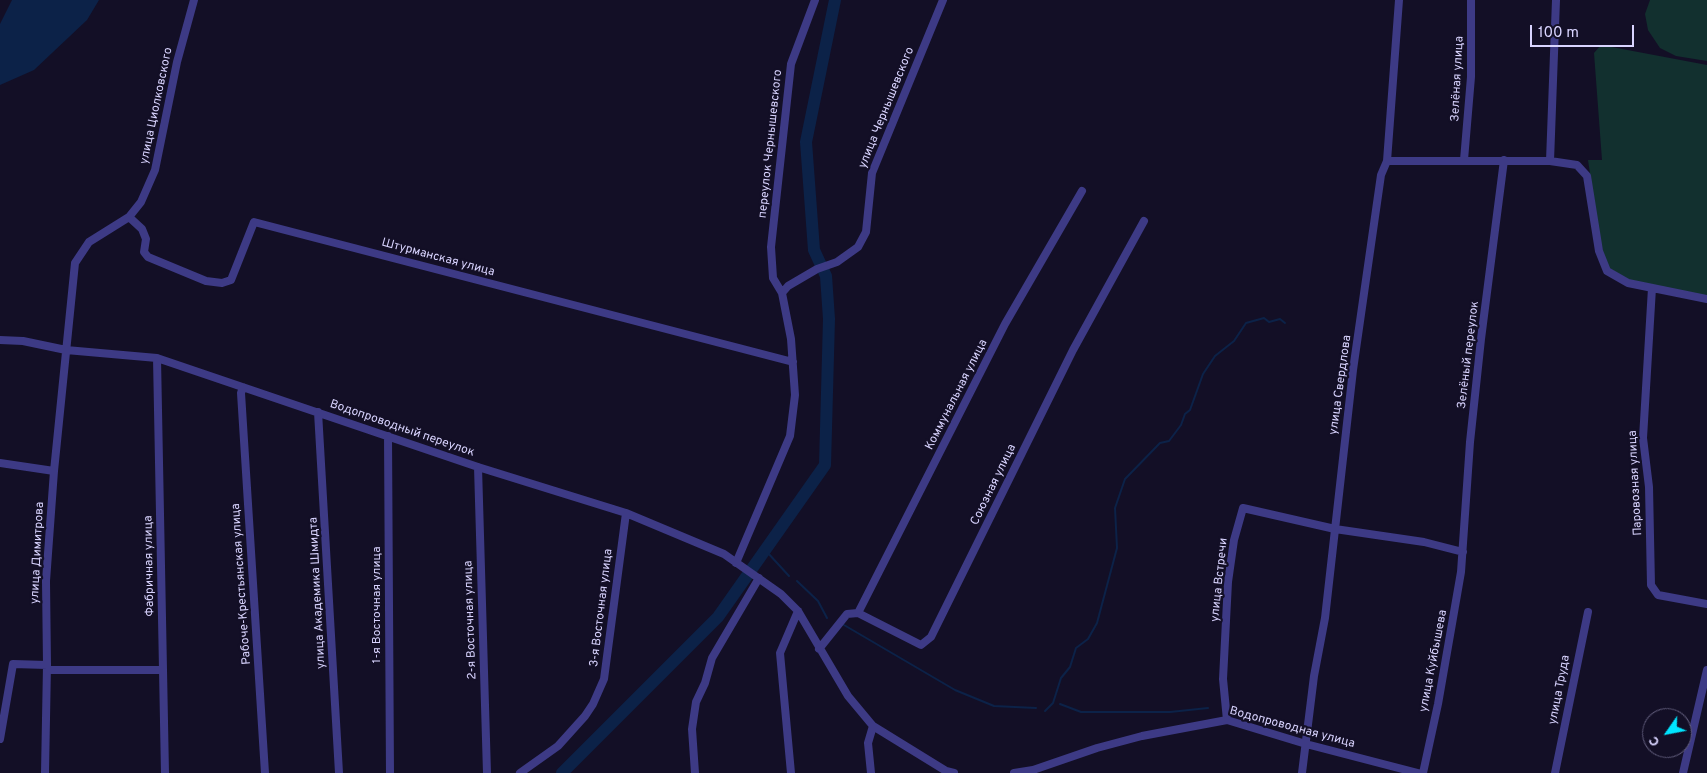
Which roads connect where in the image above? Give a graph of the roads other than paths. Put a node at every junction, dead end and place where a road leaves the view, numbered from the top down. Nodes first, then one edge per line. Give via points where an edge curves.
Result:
1 (194, 0) edge
2 (815, 0) edge
3 (942, 0) edge
4 (1399, 0) edge
5 (1471, 0) edge
6 (1556, 0) edge
7 (1387, 160) junction
8 (1464, 160) junction
9 (1504, 160) junction
10 (1550, 161) junction
11 (1082, 191) dead end
12 (129, 217) junction
13 (1144, 221) dead end
14 (1652, 288) junction
15 (782, 293) junction
16 (1707, 299) edge
17 (68, 335) joint
18 (0, 340) edge
19 (66, 350) junction
20 (157, 358) junction
21 (793, 362) junction
22 (242, 390) junction
23 (318, 412) junction
24 (388, 436) junction
25 (0, 463) edge
26 (478, 466) junction
27 (54, 471) junction
28 (626, 513) junction
29 (1335, 529) junction
30 (1463, 552) junction
31 (736, 563) junction
32 (760, 578) junction
33 (1707, 604) edge
34 (798, 611) junction
35 (858, 612) junction
36 (1588, 612) dead end
37 (819, 649) junction
38 (47, 667) junction
39 (163, 670) junction
40 (1707, 670) edge
41 (1227, 720) junction
42 (873, 726) junction
43 (0, 739) edge
44 (1306, 744) junction
45 (1032, 771) edge
46 (45, 773) edge
47 (165, 773) edge
48 (265, 773) edge
49 (339, 773) edge
50 (390, 773) edge
51 (487, 773) edge
52 (520, 773) edge
53 (695, 773) edge
54 (791, 773) edge
55 (871, 773) edge
56 (954, 773) edge
57 (1014, 773) edge
58 (1302, 773) edge
59 (1418, 773) edge
60 (1423, 773) edge
61 (1555, 773) edge
62 (1683, 773) edge

1 - 12 street, улица Циолковского via 154,170 141,202
2 - 15 street, переулок Чернышевского via 791,64 771,247 773,278
3 - 15 street, улица Чернышевского via 872,173 866,232 858,247 837,262 788,286
4 - 7 street, улица Свердлова
5 - 8 street, Зелёная улица via 1471,77
6 - 10 street
7 - 8 street
7 - 29 street, улица Свердлова via 1381,175 1352,379
8 - 9 street
9 - 10 street
9 - 30 street, Зелёный переулок via 1470,442
10 - 14 street via 1577,165 1587,176 1599,251 1607,271 1628,283
11 - 35 street, Коммунальная улица via 1005,324
12 - 17 street, улица Циолковского via 89,242 75,263
12 - 21 street, Штурманская улица via 142,230 146,239 144,252 148,257 206,281 222,283 230,280 254,222
13 - 35 street, Союзная улица via 1073,350 931,637 921,645
14 - 16 street
14 - 33 street, Паровозная улица via 1643,438 1649,487 1651,585 1658,594
15 - 21 street, переулок Чернышевского
17 - 19 street, улица Димитрова
18 - 19 street, Водопроводный переулок
19 - 20 street, Водопроводный переулок
19 - 27 street, улица Димитрова
20 - 22 street, Водопроводный переулок
20 - 39 street, Фабричная улица
21 - 31 street, переулок Чернышевского via 795,395 790,436
22 - 23 street, Водопроводный переулок
22 - 48 street, Рабоче-Крестьянская улица
23 - 24 street, Водопроводный переулок
23 - 49 street, улица Академика Шмидта
24 - 26 street, Водопроводный переулок
24 - 50 street, 1-я Восточная улица
25 - 27 street
26 - 28 street, Водопроводный переулок
26 - 51 street, 2-я Восточная улица
27 - 38 street, улица Димитрова via 46,581
28 - 31 street, Водопроводный переулок via 724,554
28 - 52 street, 3-я Восточная улица via 604,679 594,704 558,746
29 - 30 street via 1424,542
29 - 41 street, улица Встречи via 1243,508 1228,582 1224,679
29 - 44 street, улица Свердлова
30 - 60 street, улица Куйбышева via 1454,616
31 - 32 street
32 - 34 street
32 - 53 street via 708,668 696,702
34 - 37 street
34 - 54 street via 780,653
35 - 37 street via 847,614
36 - 61 street, улица Труда
37 - 42 street via 848,696
38 - 39 street
38 - 43 street via 13,664
38 - 46 street, улица Димитрова
39 - 47 street, Фабричная улица
40 - 62 street
41 - 44 street, Водопроводная улица
41 - 45 street, Водопроводная улица via 1133,738
42 - 55 street via 868,742
42 - 56 street
44 - 58 street, улица Свердлова
44 - 59 street, Водопроводная улица
45 - 57 street, Водопроводная улица

